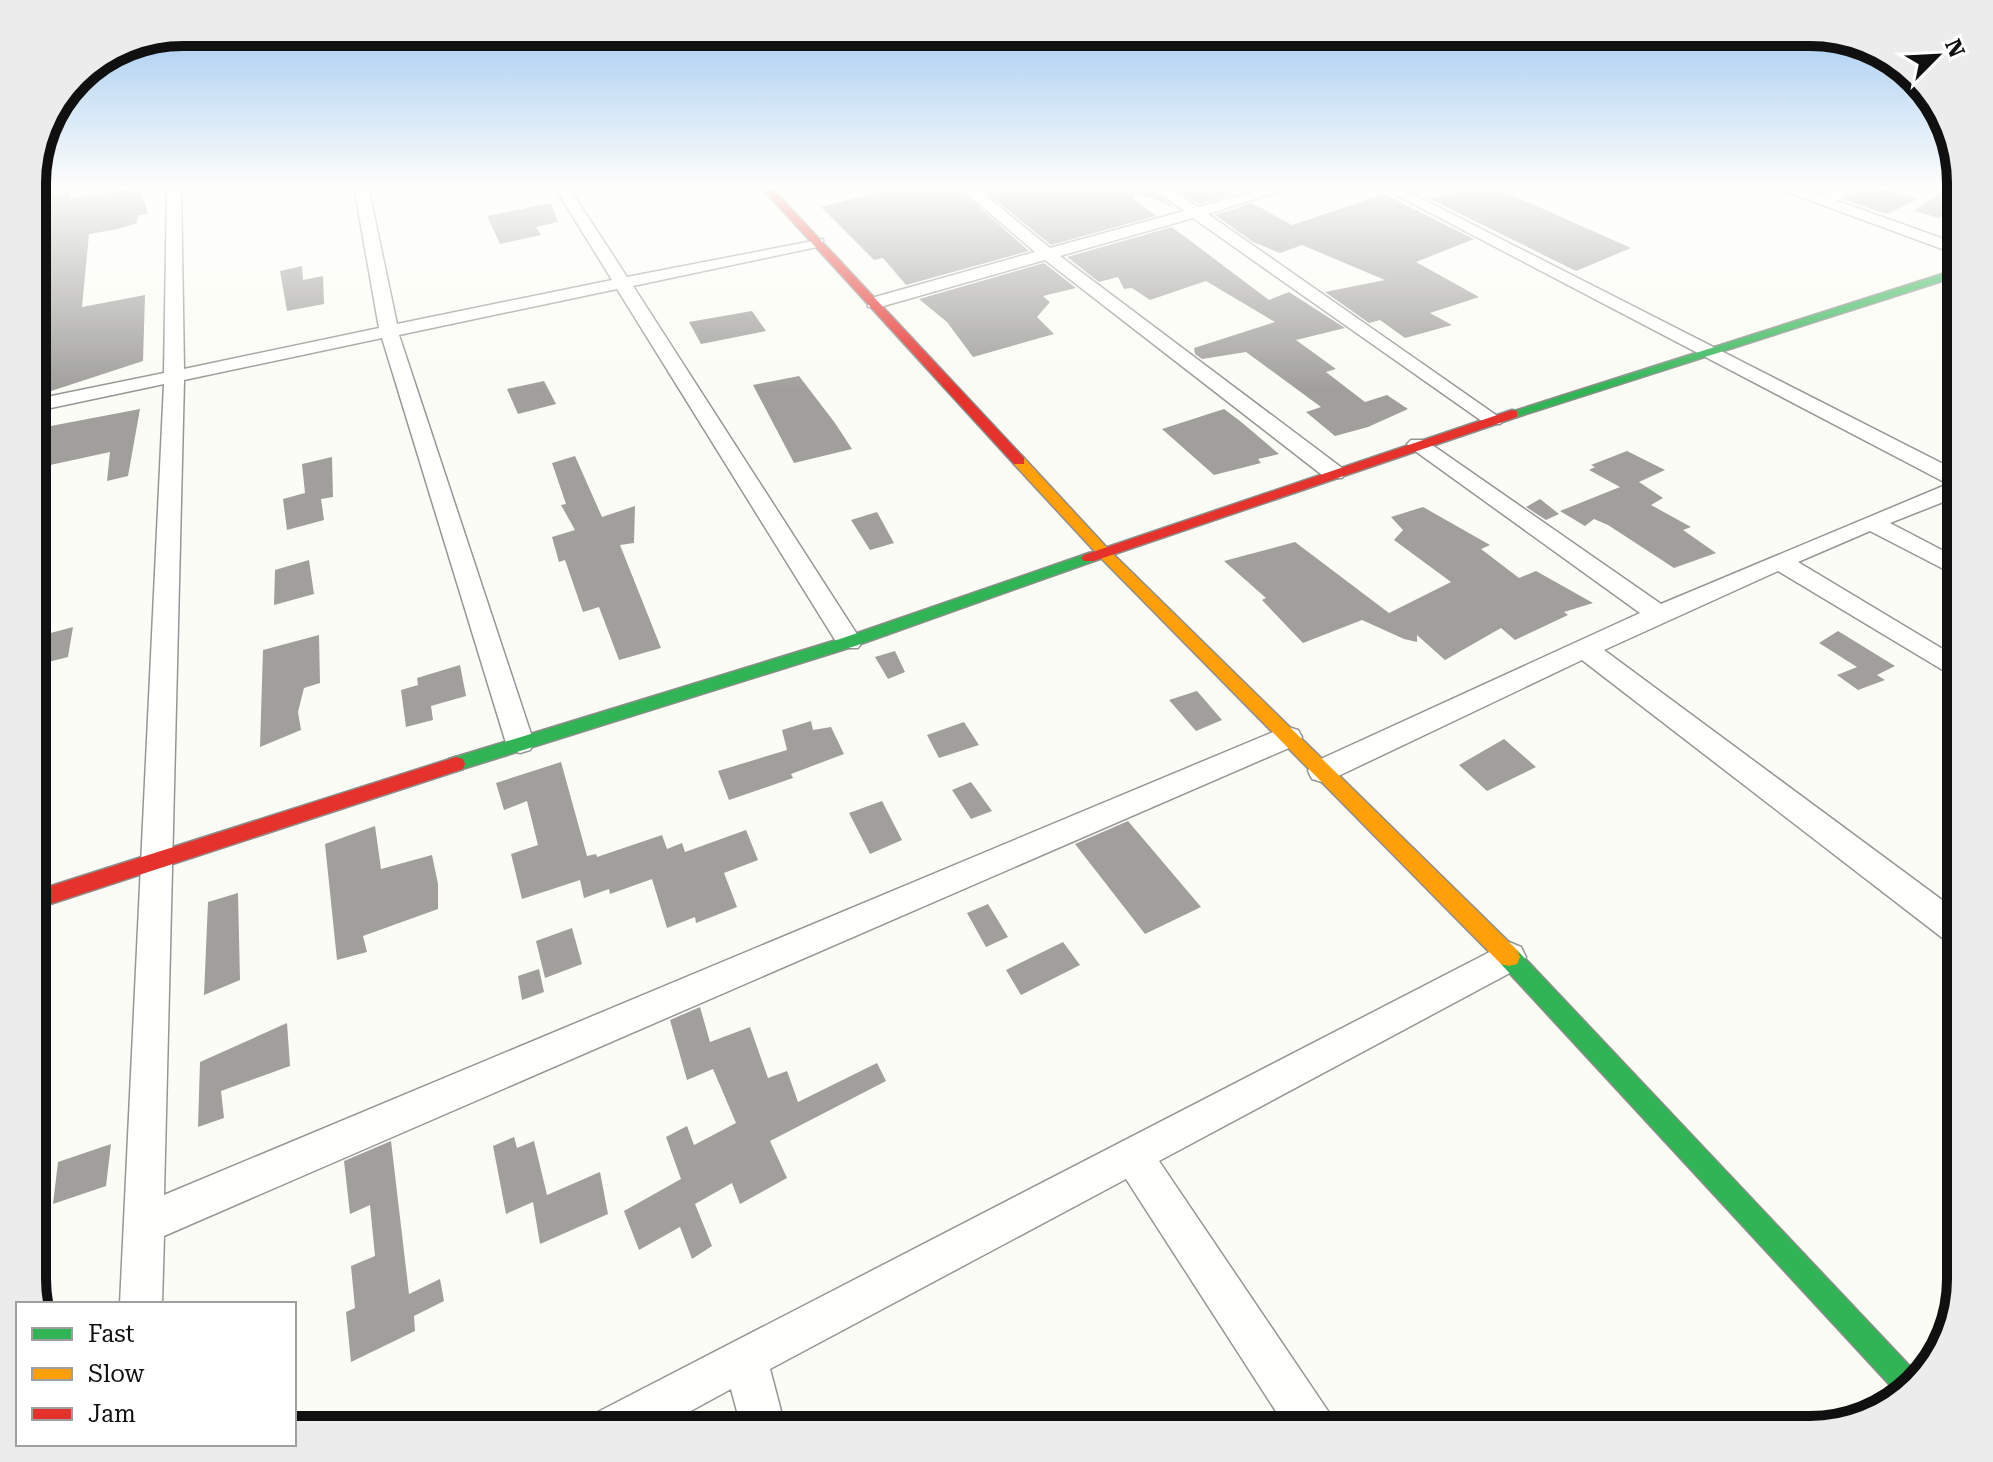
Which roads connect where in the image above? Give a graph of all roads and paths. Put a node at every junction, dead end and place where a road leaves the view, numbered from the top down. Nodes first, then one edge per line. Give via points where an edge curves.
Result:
1 (174, 254) edge
2 (374, 254) edge
3 (603, 254) edge
4 (759, 254) edge
5 (828, 254) edge
6 (1047, 254) joint
7 (1258, 254) edge
8 (1520, 254) edge
9 (1947, 275) edge
10 (621, 283) junction
11 (874, 303) junction
12 (389, 332) junction
13 (1709, 351) junction
14 (174, 377) junction
15 (46, 403) edge
16 (1493, 420) junction
17 (1418, 444) junction
18 (1947, 468) edge
19 (1940, 471) junction
20 (1334, 473) junction
21 (1947, 476) edge
22 (1947, 491) edge
23 (1870, 522) junction
24 (1105, 554) junction
25 (1780, 561) junction
26 (1947, 563) edge
27 (1660, 615) junction
28 (849, 642) junction
29 (1585, 649) junction
30 (1947, 663) edge
31 (1288, 737) junction
32 (520, 743) junction
33 (1322, 771) junction
34 (157, 860) junction
35 (46, 896) edge
36 (1947, 922) edge
37 (1509, 957) junction
38 (1133, 1155) junction
39 (144, 1224) junction
40 (141, 1302) edge
41 (745, 1358) junction
42 (1903, 1379) edge
43 (636, 1416) edge
44 (760, 1416) edge
45 (1305, 1416) edge

1 - 14 street
2 - 12 street
3 - 10 street
4 - 10 street
5 - 11 street
6 - 11 street
6 - 20 street
7 - 16 street
8 - 13 street
9 - 13 street
10 - 12 street
10 - 28 street
11 - 24 street
12 - 14 street
12 - 32 street
13 - 16 street
13 - 19 street
14 - 15 street
14 - 34 street
16 - 17 street
17 - 20 street
17 - 27 street
18 - 19 street
19 - 21 street
20 - 24 street
22 - 23 street
23 - 25 street
23 - 26 street
24 - 28 street
24 - 31 street
25 - 27 street
25 - 30 street
27 - 29 street
28 - 32 street
29 - 33 street
29 - 36 street
31 - 33 street
31 - 39 street
32 - 34 street
33 - 37 street
34 - 35 street
34 - 39 street
37 - 38 street
37 - 42 street
38 - 41 street
38 - 45 street
39 - 40 street
41 - 43 street
41 - 44 street

